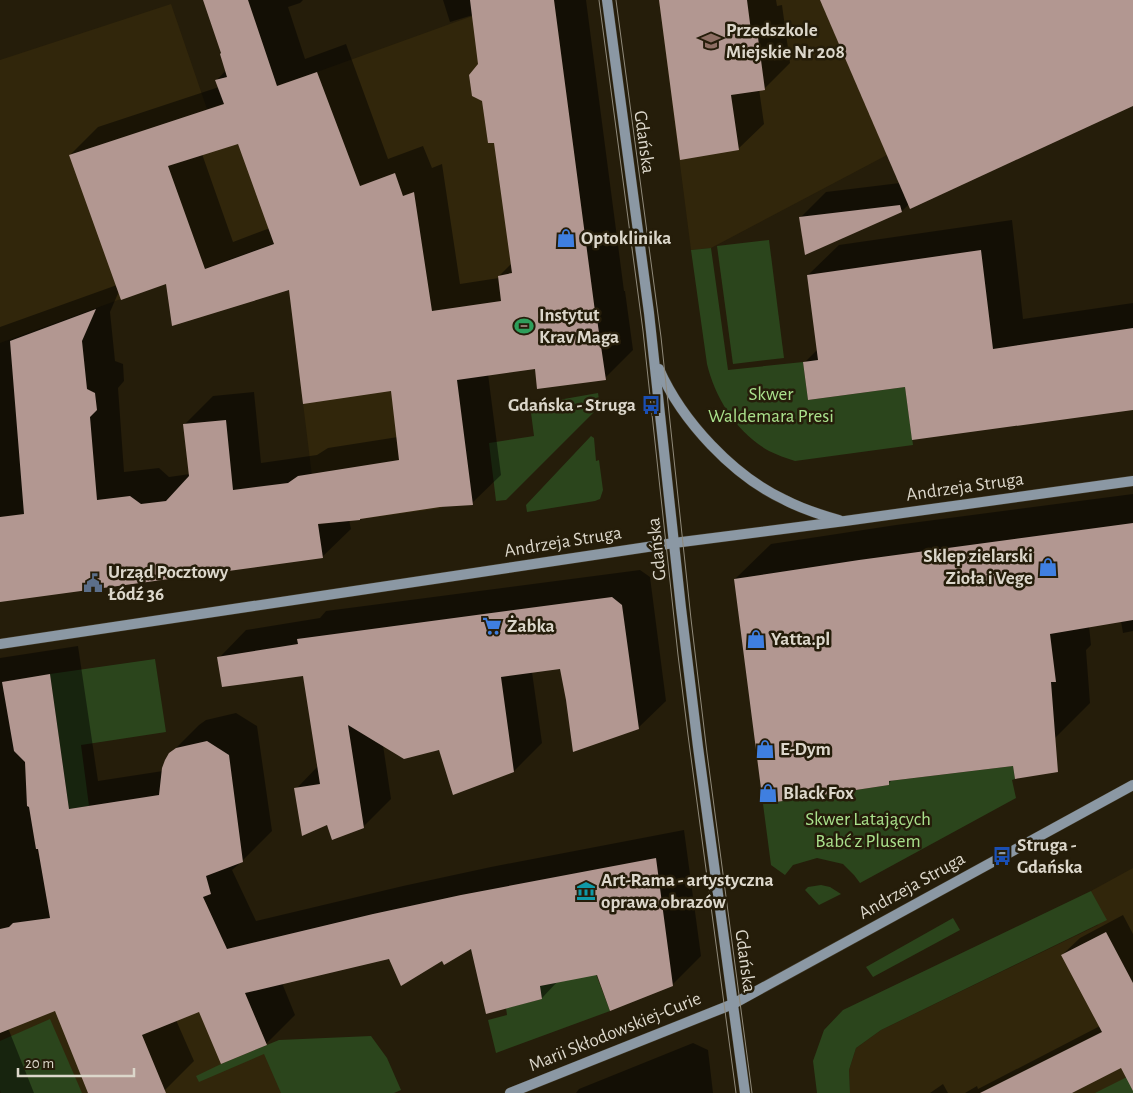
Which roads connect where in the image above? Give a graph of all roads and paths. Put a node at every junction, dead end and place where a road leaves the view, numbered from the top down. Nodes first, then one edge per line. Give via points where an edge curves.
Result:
1 (607, 0) edge
2 (654, 360) junction
3 (1133, 482) edge
4 (845, 521) junction
5 (674, 543) junction
6 (0, 644) edge
7 (1133, 785) edge
8 (733, 1004) junction
9 (510, 1093) edge
10 (745, 1093) edge

1 - 2 street, Gdańska
2 - 4 street via 666,386 686,415 708,442 753,482 784,500
2 - 5 street, Gdańska
3 - 4 street, Andrzeja Struga
4 - 5 street, Andrzeja Struga
5 - 6 street, Andrzeja Struga
5 - 8 street, Gdańska
7 - 8 street, Andrzeja Struga
8 - 9 street, Marii Skłodowskiej-Curie
8 - 10 street, Gdańska

